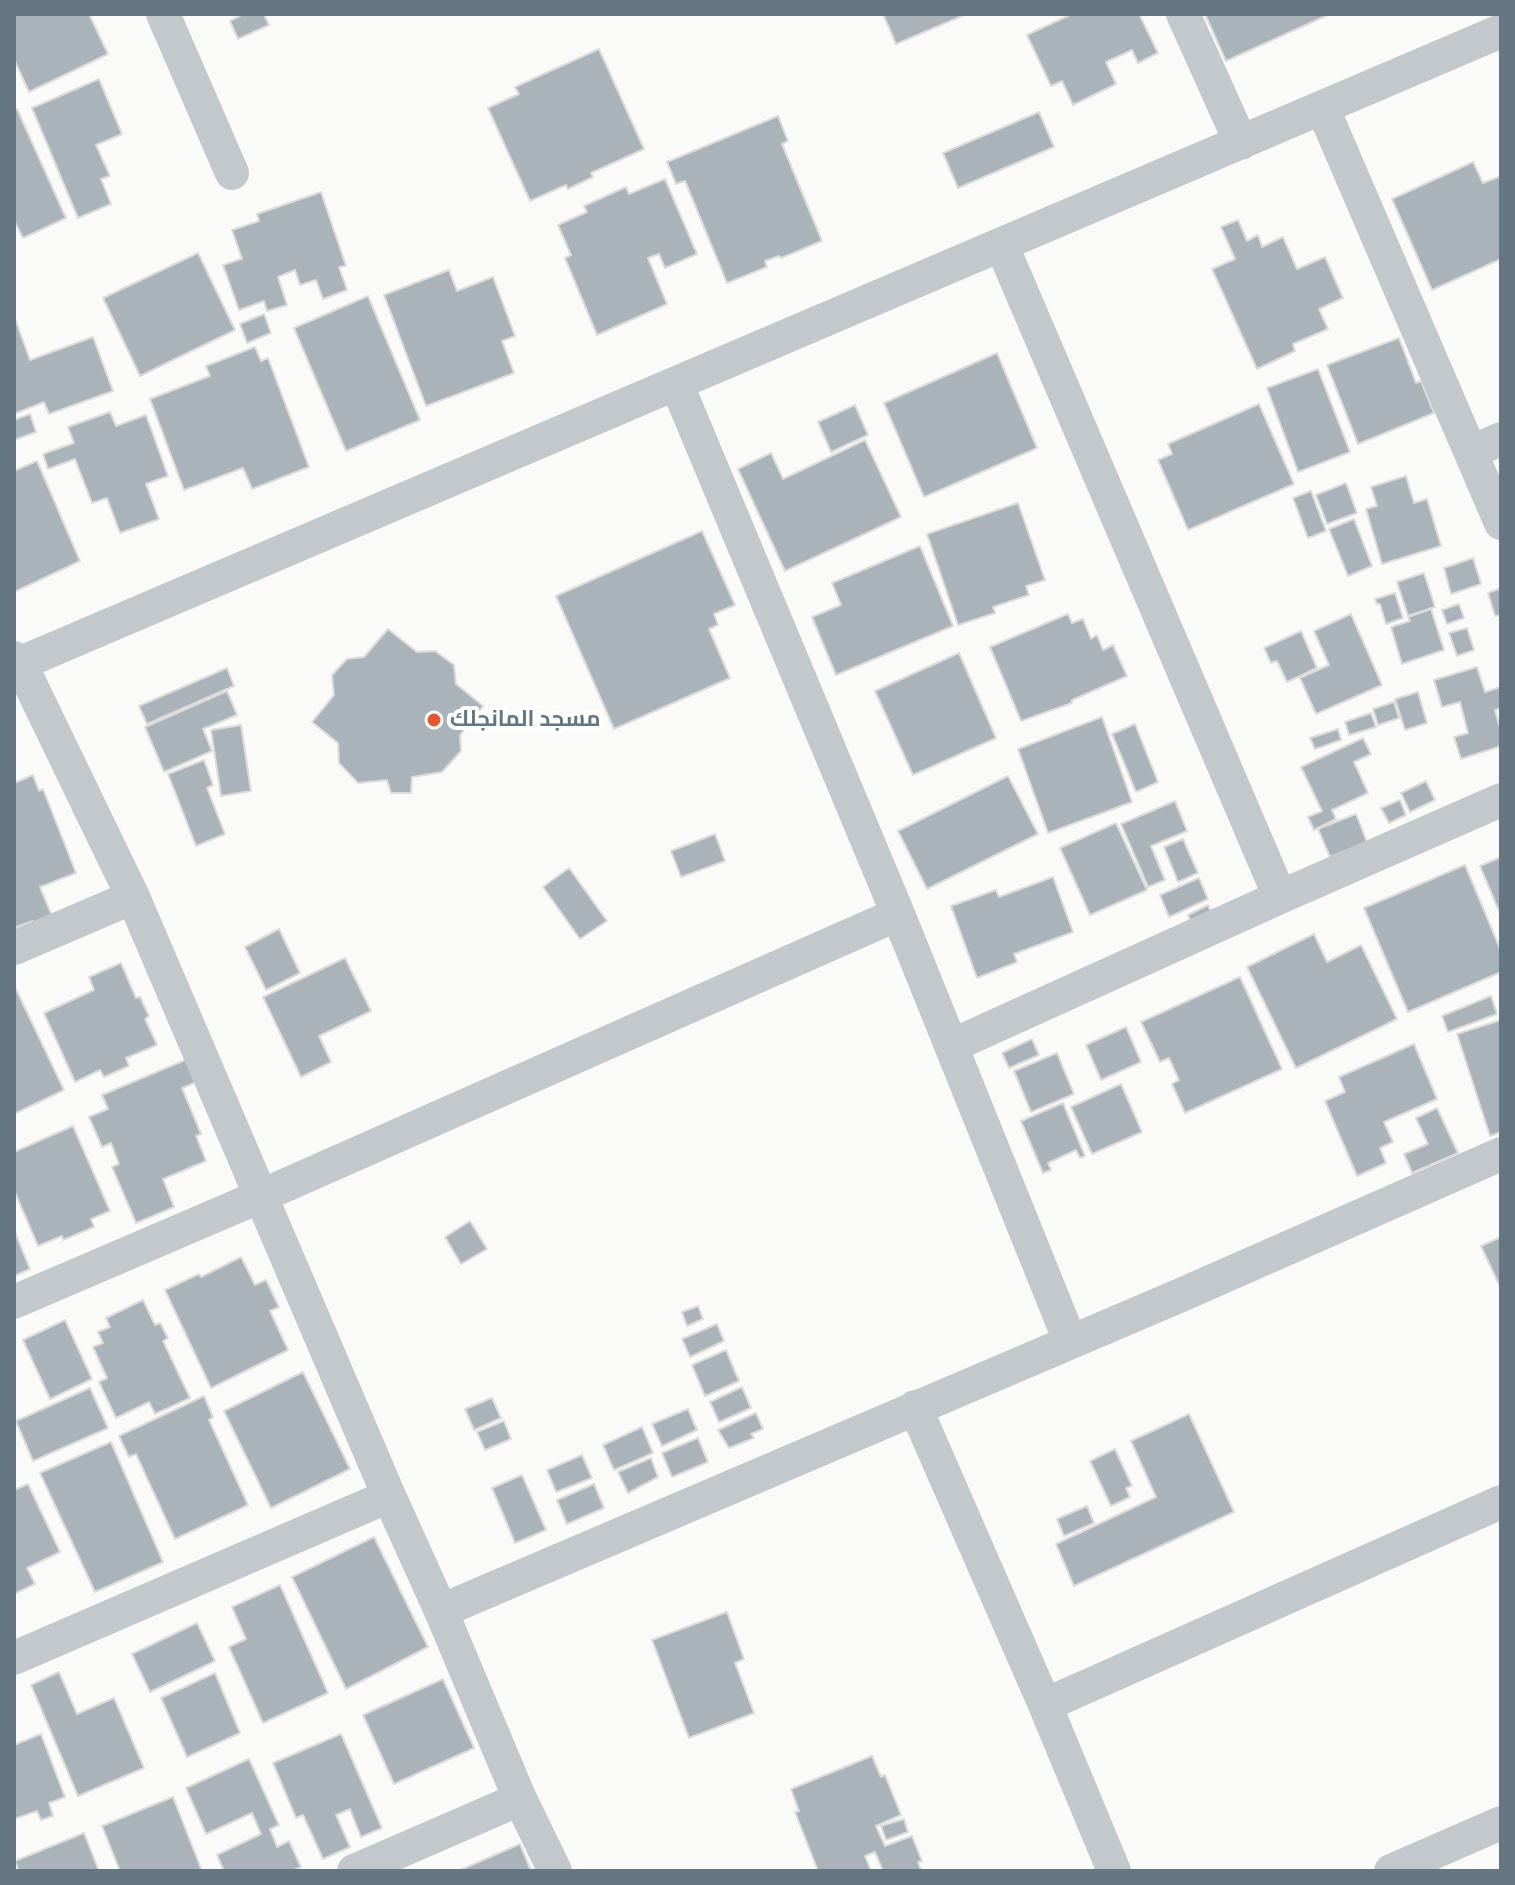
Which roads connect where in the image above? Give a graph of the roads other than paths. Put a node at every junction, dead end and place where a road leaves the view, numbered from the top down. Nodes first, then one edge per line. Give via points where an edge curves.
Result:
1 (163, 14) edge
2 (1183, 14) edge
3 (1501, 31) edge
4 (1323, 109) junction
5 (1241, 143) junction
6 (232, 173) dead end
7 (1002, 246) junction
8 (677, 385) junction
9 (1486, 446) edge
10 (1501, 523) edge
11 (16, 662) edge
12 (1501, 800) edge
13 (133, 897) junction
14 (1280, 897) junction
15 (898, 914) junction
16 (14, 948) edge
17 (951, 1046) junction
18 (1501, 1154) edge
19 (261, 1196) junction
20 (14, 1302) edge
21 (1070, 1341) junction
22 (915, 1407) junction
23 (389, 1496) junction
24 (1501, 1502) edge
25 (441, 1611) junction
26 (14, 1658) edge
27 (1045, 1705) junction
28 (520, 1799) junction
29 (1501, 1823) edge
30 (354, 1871) edge
31 (555, 1871) edge
32 (1114, 1871) edge
33 (1391, 1871) edge

1 - 6 street
2 - 5 street
3 - 4 street
4 - 5 street
4 - 9 street
5 - 7 street
7 - 8 street
7 - 14 street
8 - 11 street
8 - 15 street
9 - 10 street
11 - 13 street
12 - 14 street
13 - 16 street
13 - 19 street
14 - 17 street
15 - 17 street
15 - 19 street
17 - 21 street
18 - 21 street
19 - 20 street
19 - 23 street
21 - 22 street
22 - 25 street
22 - 27 street
23 - 25 street
23 - 26 street
24 - 27 street
25 - 28 street
27 - 32 street
28 - 30 street
28 - 31 street
29 - 33 street

